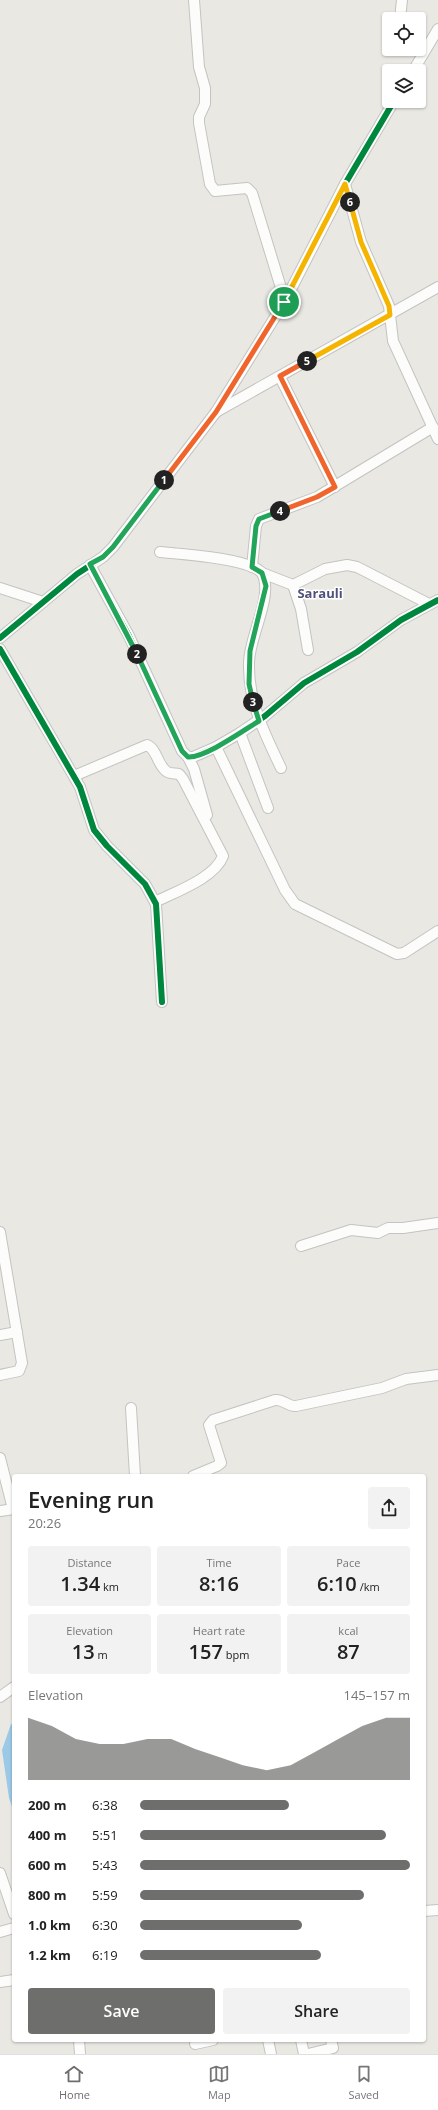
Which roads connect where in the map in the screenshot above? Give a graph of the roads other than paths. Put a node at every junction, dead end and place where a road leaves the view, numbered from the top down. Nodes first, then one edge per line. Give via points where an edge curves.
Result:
1 (194, 0) edge
2 (402, 0) edge
3 (401, 12) edge
4 (438, 29) edge
5 (426, 42) edge
6 (390, 108) edge
7 (345, 184) junction
8 (438, 287) edge
9 (284, 302) junction
10 (390, 315) junction
11 (280, 376) junction
12 (216, 412) junction
13 (433, 427) junction
14 (438, 439) edge
15 (335, 487) junction
16 (160, 552) dead end
17 (90, 564) junction
18 (252, 567) junction
19 (262, 573) junction
20 (293, 585) junction
21 (0, 588) edge
22 (43, 602) junction
23 (434, 602) edge
24 (0, 638) edge
25 (0, 649) edge
26 (308, 650) dead end
27 (259, 721) junction
28 (240, 733) junction
29 (216, 747) junction
30 (188, 757) junction
31 (281, 768) dead end
32 (74, 776) junction
33 (268, 808) dead end
34 (212, 834) junction
35 (155, 902) junction
36 (438, 931) edge
37 (162, 1002) dead end
38 (438, 1223) edge
39 (0, 1232) edge
40 (301, 1246) dead end
41 (5, 1289) edge
42 (16, 1332) junction
43 (0, 1335) edge
44 (0, 1375) edge
45 (438, 1375) edge
46 (131, 1408) dead end
47 (0, 1458) edge
48 (135, 1474) edge
49 (198, 1474) edge
50 (12, 1502) edge
51 (12, 1509) edge
52 (0, 1511) edge
53 (12, 1688) edge
54 (0, 1697) edge
55 (0, 1873) edge
56 (12, 1908) edge
57 (438, 1910) edge
58 (426, 1911) edge
59 (12, 1929) edge
60 (0, 1932) edge
61 (12, 1980) edge
62 (0, 1982) edge
63 (79, 2042) edge
64 (207, 2042) edge
65 (269, 2042) edge
66 (301, 2042) edge
67 (196, 2046) edge
68 (333, 2047) edge
69 (80, 2054) edge
70 (272, 2054) edge
71 (304, 2054) edge
72 (308, 2054) edge

1 - 9 street via 199,67 205,88 205,104 199,122 210,184 215,191 247,188 252,193
2 - 3 street
4 - 5 street
6 - 7 street
7 - 9 street
7 - 10 street via 361,242 389,306
8 - 10 street
9 - 12 street
10 - 11 street
10 - 13 street via 393,341
11 - 12 street
11 - 15 street
12 - 17 street via 106,554
13 - 14 street
13 - 15 street
15 - 18 street via 317,497 259,519
16 - 18 street via 210,556
17 - 22 street
17 - 30 street via 129,636 182,751
18 - 19 street
19 - 20 street
19 - 27 street via 266,590 252,640 249,663 250,691
20 - 23 street via 325,569 347,565
20 - 26 street via 301,609
21 - 22 street
22 - 24 street
23 - 27 street via 401,620 349,658 301,685
25 - 32 street
27 - 28 street
27 - 31 street
28 - 29 street
28 - 33 street
29 - 30 street
29 - 36 street via 288,896 295,904 397,954 404,953
30 - 34 street via 194,769
32 - 34 street via 149,745 164,770 179,774 183,779
32 - 35 street via 97,834 145,884
34 - 35 street via 223,854 220,862 200,880
35 - 37 street
38 - 40 street via 388,1228 375,1233 351,1230
39 - 41 street
41 - 42 street
42 - 43 street
42 - 44 street via 21,1368 19,1371
45 - 49 street via 406,1379 382,1388 296,1406 276,1400 213,1420 208,1425 221,1463
46 - 48 street
47 - 50 street
51 - 52 street
53 - 54 street
55 - 56 street
57 - 58 street
59 - 60 street
61 - 62 street
63 - 69 street
64 - 67 street
65 - 70 street
66 - 71 street
68 - 72 street

